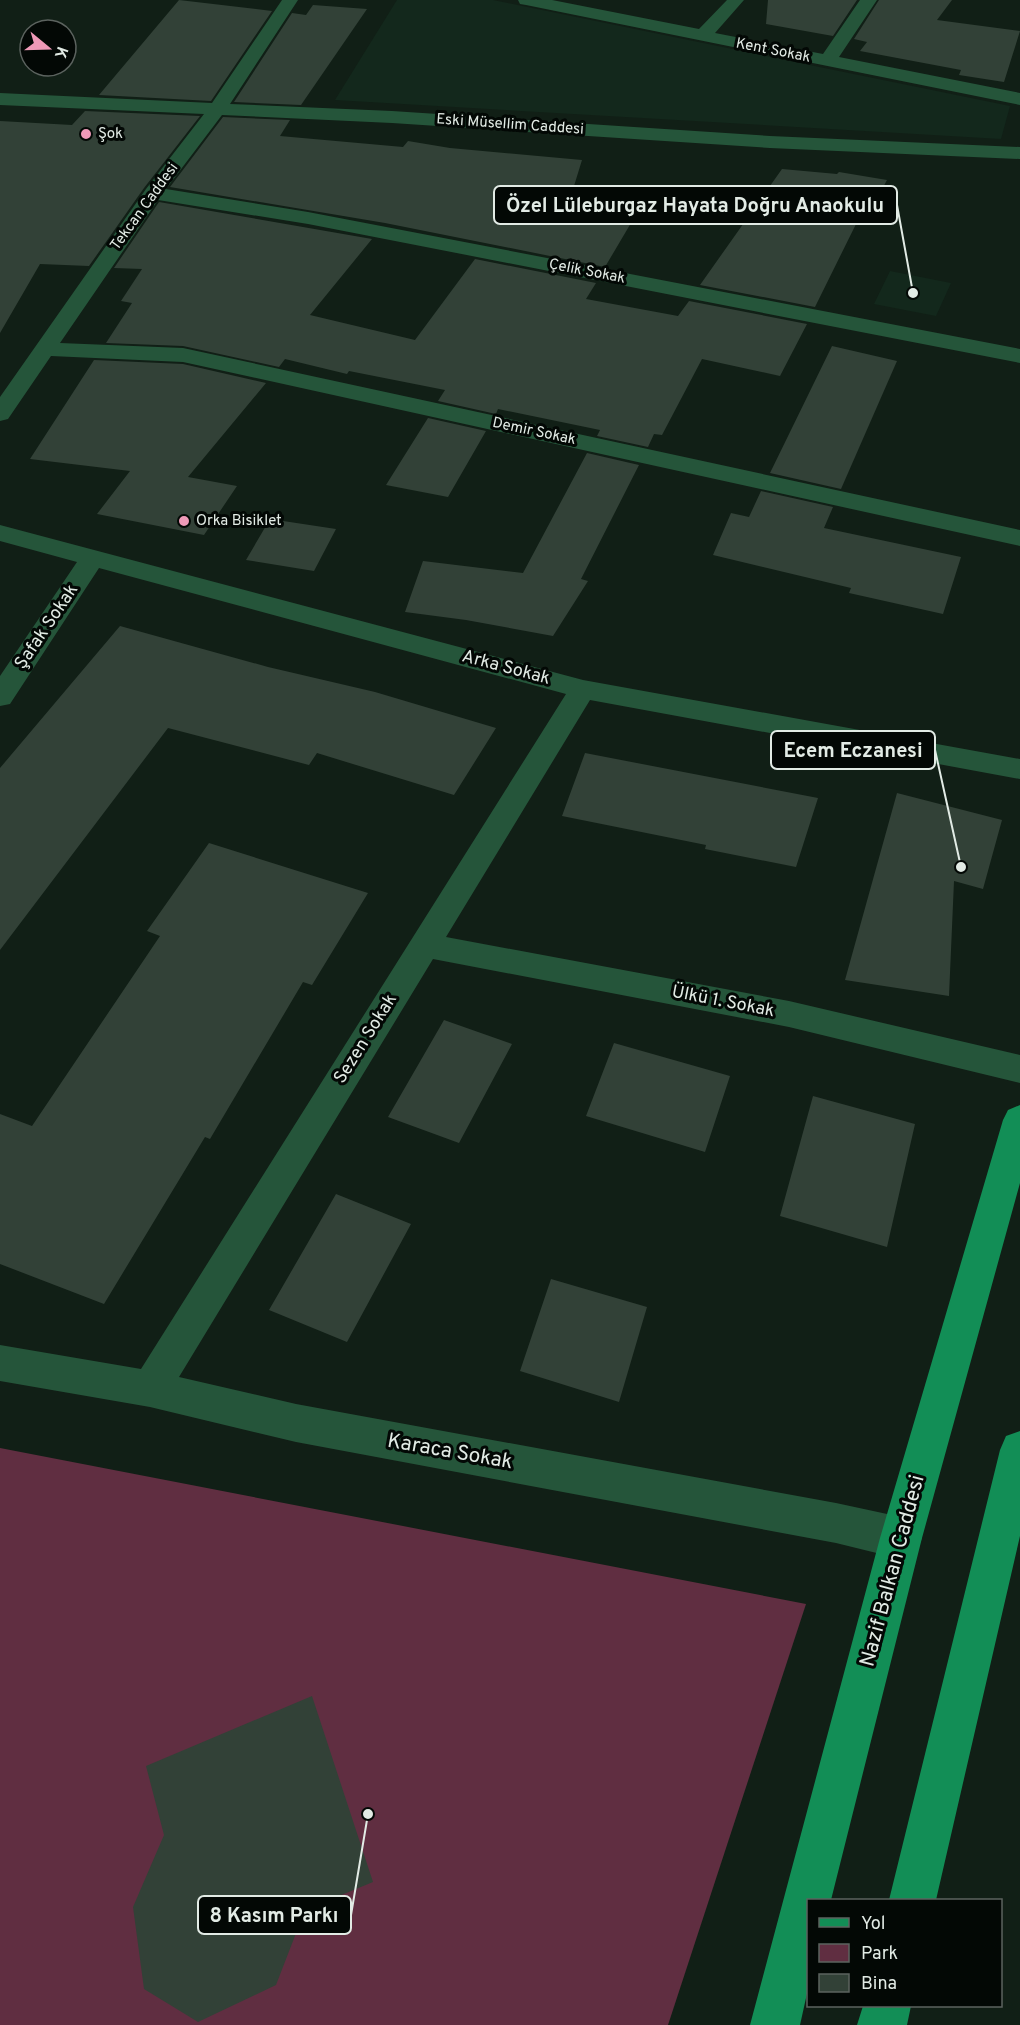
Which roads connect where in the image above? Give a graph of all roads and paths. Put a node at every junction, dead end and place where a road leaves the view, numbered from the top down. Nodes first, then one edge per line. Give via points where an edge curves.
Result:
1 (290, 0) edge
2 (526, 0) edge
3 (736, 0) edge
4 (869, 0) edge
5 (702, 36) junction
6 (827, 61) junction
7 (0, 99) edge
8 (1020, 99) edge
9 (217, 109) junction
10 (1020, 153) edge
11 (153, 193) junction
12 (45, 349) junction
13 (1020, 356) edge
14 (0, 414) edge
15 (0, 533) edge
16 (1020, 538) edge
17 (93, 558) junction
18 (583, 689) junction
19 (0, 697) edge
20 (1020, 769) edge
21 (423, 945) junction
22 (1020, 1069) edge
23 (1020, 1120) edge
24 (0, 1363) edge
25 (150, 1389) junction
26 (1020, 1450) edge
27 (901, 1538) junction
28 (1007, 1557) edge
29 (808, 1899) edge
30 (912, 1899) edge
31 (807, 1901) edge
32 (887, 2007) edge
33 (775, 2025) edge
34 (882, 2025) edge

1 - 9 street, Tekcan Caddesi
2 - 5 street, Kent Sokak
3 - 5 street
4 - 6 street
5 - 6 street, Kent Sokak
6 - 8 street, Kent Sokak
7 - 9 street, Eski Müsellim Caddesi
9 - 10 street, Eski Müsellim Caddesi
9 - 11 street, Tekcan Caddesi
11 - 12 street, Tekcan Caddesi
11 - 13 street, Çelik Sokak via 308,218
12 - 14 street, Tekcan Caddesi
12 - 16 street, Demir Sokak via 183,355
15 - 17 street, Arka Sokak
17 - 18 street, Arka Sokak
17 - 19 street, Şafak Sokak
18 - 20 street, Arka Sokak
18 - 21 street, Sezen Sokak
21 - 22 street, Ülkü 1. Sokak via 789,1014
21 - 25 street, Sezen Sokak
23 - 27 main road, Nazif Balkan Caddesi
24 - 25 street, Karaca Sokak
25 - 27 street, Karaca Sokak via 296,1423
26 - 28 main road
27 - 29 main road, Nazif Balkan Caddesi
28 - 30 main road
31 - 33 main road, Nazif Balkan Caddesi
32 - 34 main road

